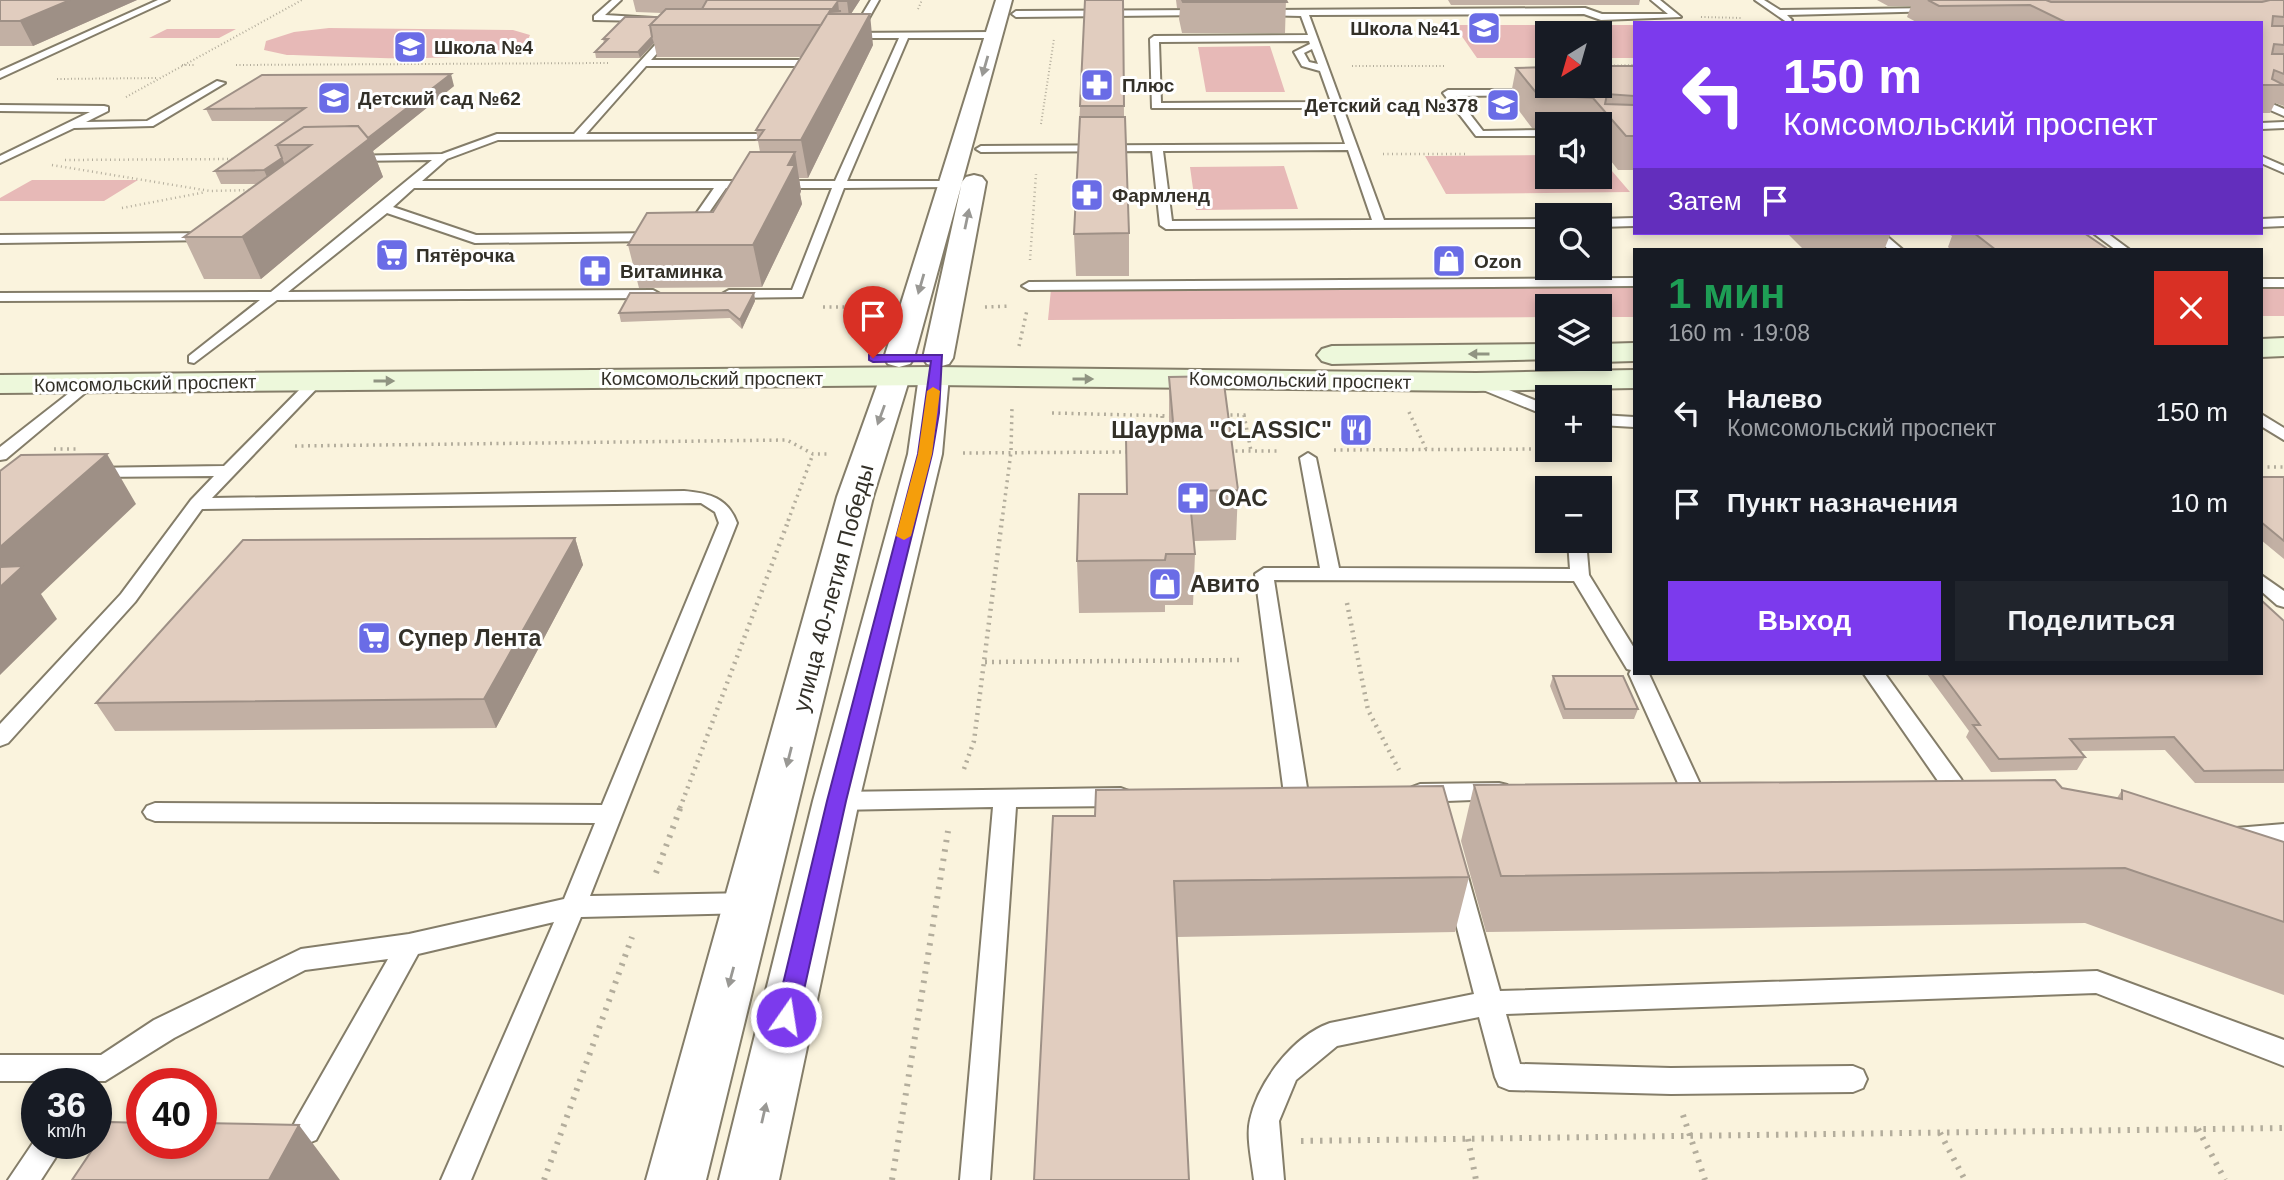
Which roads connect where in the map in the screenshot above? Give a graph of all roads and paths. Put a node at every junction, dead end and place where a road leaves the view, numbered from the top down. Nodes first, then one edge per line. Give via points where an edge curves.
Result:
1 (165, 0) edge
2 (302, 0) edge
3 (617, 0) edge
4 (875, 0) edge
5 (1073, 0) edge
6 (1344, 0) edge
7 (1655, 0) edge
8 (1759, 0) edge
9 (1376, 1) edge
10 (1013, 5) edge
11 (1940, 11) dead end
12 (1384, 12) junction
13 (1222, 13) dead end
14 (1249, 13) dead end
15 (1304, 13) junction
16 (1352, 13) junction
17 (1058, 14) junction
18 (1071, 14) junction
19 (1677, 17) junction
20 (666, 18) edge
21 (1785, 18) edge
22 (691, 35) edge
23 (905, 35) junction
24 (1002, 35) junction
25 (1314, 41) junction
26 (643, 63) junction
27 (182, 65) junction
28 (196, 65) dead end
29 (224, 65) dead end
30 (1633, 65) edge
31 (1449, 66) dead end
32 (1612, 66) edge
33 (1323, 67) junction
34 (0, 75) edge
35 (159, 78) junction
36 (53, 79) dead end
37 (220, 83) dead end
38 (1535, 93) edge
39 (786, 95) edge
40 (2263, 103) edge
41 (1336, 104) junction
42 (780, 105) edge
43 (0, 108) edge
44 (104, 109) junction
45 (2284, 113) edge
46 (71, 125) junction
47 (2284, 125) edge
48 (2263, 126) edge
49 (1535, 133) edge
50 (578, 136) junction
51 (971, 149) junction
52 (1157, 149) junction
53 (1037, 150) junction
54 (1352, 151) junction
55 (1478, 154) dead end
56 (18, 156) junction
57 (0, 157) edge
58 (443, 157) junction
59 (235, 159) edge
60 (341, 159) edge
61 (2263, 160) edge
62 (2284, 170) edge
63 (950, 184) junction
64 (407, 185) junction
65 (839, 185) junction
66 (721, 186) junction
67 (260, 190) edge
68 (385, 208) junction
69 (1612, 222) edge
70 (1633, 222) edge
71 (2284, 222) edge
72 (1379, 223) junction
73 (1535, 223) edge
74 (2263, 223) edge
75 (219, 229) edge
76 (1878, 235) edge
77 (2102, 235) edge
78 (0, 239) edge
79 (1894, 248) edge
80 (2121, 248) edge
81 (1633, 282) edge
82 (2284, 283) edge
83 (2263, 284) edge
84 (1029, 286) junction
85 (673, 294) edge
86 (714, 294) edge
87 (273, 296) junction
88 (0, 297) edge
89 (1633, 352) edge
90 (1535, 353) edge
91 (1612, 353) edge
92 (1017, 357) junction
93 (194, 359) junction
94 (0, 360) edge
95 (897, 367) junction
96 (936, 367) junction
97 (1633, 379) edge
98 (316, 381) junction
99 (1476, 382) junction
100 (0, 384) edge
101 (88, 384) junction
102 (1535, 406) edge
103 (1011, 411) dead end
104 (1025, 412) dead end
105 (1038, 412) dead end
106 (1396, 412) dead end
107 (1217, 415) edge
108 (1244, 415) junction
109 (1258, 415) dead end
110 (1162, 416) junction
111 (1176, 416) edge
112 (2263, 420) edge
113 (1612, 421) edge
114 (1633, 422) edge
115 (2284, 435) edge
116 (1164, 440) edge
117 (251, 447) junction
118 (88, 449) dead end
119 (1426, 449) junction
120 (1535, 449) edge
121 (1332, 450) dead end
122 (1227, 451) edge
123 (1251, 451) junction
124 (3, 452) edge
125 (1137, 452) edge
126 (813, 454) junction
127 (867, 454) junction
128 (925, 454) junction
129 (1300, 454) joint
130 (2263, 467) edge
131 (2284, 467) edge
132 (228, 471) junction
133 (69, 472) edge
134 (197, 503) junction
135 (1578, 553) edge
136 (1336, 574) junction
137 (1580, 575) junction
138 (2263, 583) edge
139 (2284, 601) edge
140 (1276, 659) junction
141 (1633, 660) edge
142 (985, 662) dead end
143 (1640, 675) edge
144 (1875, 675) edge
145 (0, 738) edge
146 (1926, 785) edge
147 (1953, 785) junction
148 (1690, 786) junction
149 (1718, 786) edge
150 (1980, 786) edge
151 (1663, 787) edge
152 (1515, 790) edge
153 (1414, 793) junction
154 (1297, 794) junction
155 (1322, 794) edge
156 (1269, 795) edge
157 (1144, 797) edge
158 (1005, 799) junction
159 (836, 801) junction
160 (155, 812) dead end
161 (610, 814) junction
162 (1441, 819) edge
163 (2284, 833) edge
164 (1451, 858) edge
165 (2258, 858) edge
166 (752, 902) junction
167 (643, 905) junction
168 (573, 907) junction
169 (409, 945) junction
170 (1489, 1003) junction
171 (2284, 1052) edge
172 (0, 1068) edge
173 (110, 1068) edge
174 (21, 1070) edge
175 (1853, 1079) dead end
176 (1671, 1081) junction
177 (2284, 1128) edge
178 (2198, 1129) junction
179 (306, 1130) dead end
180 (1940, 1133) junction
181 (1690, 1137) junction
182 (1468, 1139) junction
183 (1266, 1142) junction
184 (38, 1159) edge
185 (23, 1180) edge
186 (456, 1180) edge
187 (544, 1180) edge
188 (676, 1180) edge
189 (749, 1180) edge
190 (975, 1180) edge
191 (1269, 1180) edge
192 (1476, 1180) edge
193 (1705, 1180) edge
194 (1965, 1180) edge
195 (2225, 1180) edge

1 - 34 lane
2 - 27 path
3 - 20 lane via 597,18
4 - 23 lane via 862,23 837,29
5 - 18 lane
6 - 16 lane
7 - 19 lane
8 - 21 lane
9 - 12 lane
10 - 17 lane
10 - 24 street, улица 40-летия Победы
11 - 21 lane
12 - 16 lane
12 - 19 lane via 1585,11 1601,17
13 - 18 lane
14 - 15 lane
15 - 16 lane
15 - 25 lane
17 - 18 lane
17 - 53 path
19 - 21 path
22 - 26 lane via 669,35
23 - 24 lane
23 - 65 lane
24 - 51 street, улица 40-летия Победы
25 - 33 lane
25 - 33 lane via 1299,52 1305,64
25 - 41 lane via 1154,39 1156,106
26 - 29 path
26 - 39 lane via 805,63
26 - 50 lane
27 - 28 path
27 - 35 path
30 - 32 path
31 - 33 path
33 - 41 lane
35 - 36 path
35 - 44 path
37 - 46 lane via 149,124
38 - 49 lane via 1448,93 1480,134
40 - 45 lane
41 - 54 lane
42 - 50 lane via 762,137
43 - 44 lane
44 - 46 lane
46 - 56 lane
47 - 48 lane
50 - 58 lane via 497,137
51 - 53 lane
51 - 63 street, улица 40-летия Победы
96 -> 51 street, улица 40-летия Победы
52 - 53 lane
52 - 54 lane
52 - 72 lane via 1166,225
53 - 84 path
54 - 55 path
54 - 72 lane
56 - 57 lane
56 - 57 path
56 - 59 path
56 - 67 path via 210,191
58 - 60 lane
58 - 64 lane
61 - 62 lane
63 - 65 lane
63 -> 95 street, улица 40-летия Победы
64 - 66 lane
64 - 68 lane
65 - 66 lane
65 - 86 lane via 797,294
66 - 68 lane via 686,236 475,239
68 - 87 lane
69 - 70 lane
71 - 74 lane
72 - 73 lane
75 - 78 lane via 209,237
76 - 79 lane
77 - 80 lane
81 - 84 lane
82 - 83 lane
84 - 92 path
85 - 87 lane
87 - 88 lane
87 - 93 lane
89 - 91 main road
90 -> 92 main road, Комсомольский проспект
92 - 96 main road, Комсомольский проспект
93 - 94 main road, Комсомольский проспект
93 - 95 main road, Комсомольский проспект
95 - 96 main road, Комсомольский проспект
98 -> 95 main road, Комсомольский проспект
95 -> 127 street, улица 40-летия Победы
96 -> 99 main road, Комсомольский проспект
96 - 128 street, улица 40-летия Победы
97 - 99 main road, Комсомольский проспект
98 - 101 main road, Комсомольский проспект
98 - 117 lane
99 - 102 lane
100 - 101 main road, Комсомольский проспект
101 - 124 lane
103 - 104 path
105 - 110 path
106 - 119 path via 1409,412
107 - 108 path
108 - 109 path
108 - 123 path
110 - 111 path
110 - 116 path
112 - 115 lane
113 - 114 lane
117 - 126 path via 788,440
117 - 132 lane
118 - 124 path
119 - 120 path
119 - 121 path
122 - 123 path
123 - 129 path
125 - 128 path
126 - 127 path
126 - 167 path
127 -> 166 street, улица 40-летия Победы
128 - 159 street, улица 40-летия Победы
129 - 136 lane
130 - 131 path
132 - 133 lane
132 - 134 lane
134 - 145 lane via 128,598
134 - 161 lane via 684,496 718,503 728,523
135 - 137 lane
136 - 137 lane
136 - 140 lane via 1264,574
136 - 153 path via 1368,710
137 - 141 lane
138 - 139 lane
140 - 142 path
140 - 154 lane
143 - 148 lane
144 - 147 lane
146 - 147 lane
147 - 150 lane
148 - 149 lane
148 - 151 lane
152 - 153 lane
153 - 162 lane
154 - 155 lane
154 - 156 lane
157 - 158 lane
158 - 159 lane
158 - 190 lane
189 -> 159 street, улица 40-летия Победы
160 - 161 lane
161 - 168 lane
163 - 165 lane via 2206,838
164 - 170 lane
166 - 167 lane
166 -> 188 street, улица 40-летия Победы
167 - 168 lane
167 - 187 path
168 - 169 lane
168 - 186 lane
169 - 173 lane via 301,960 163,1029
169 - 179 lane
170 - 171 lane via 2097,982
170 - 176 lane via 1509,1077
170 - 183 lane via 1330,1035 1286,1071 1264,1121
172 - 174 lane
175 - 176 lane
176 - 181 path
177 - 178 path
178 - 180 path
178 - 195 path
180 - 181 path
180 - 194 path
181 - 182 path
181 - 193 path
182 - 183 path
182 - 192 path
183 - 191 lane
184 - 185 lane

